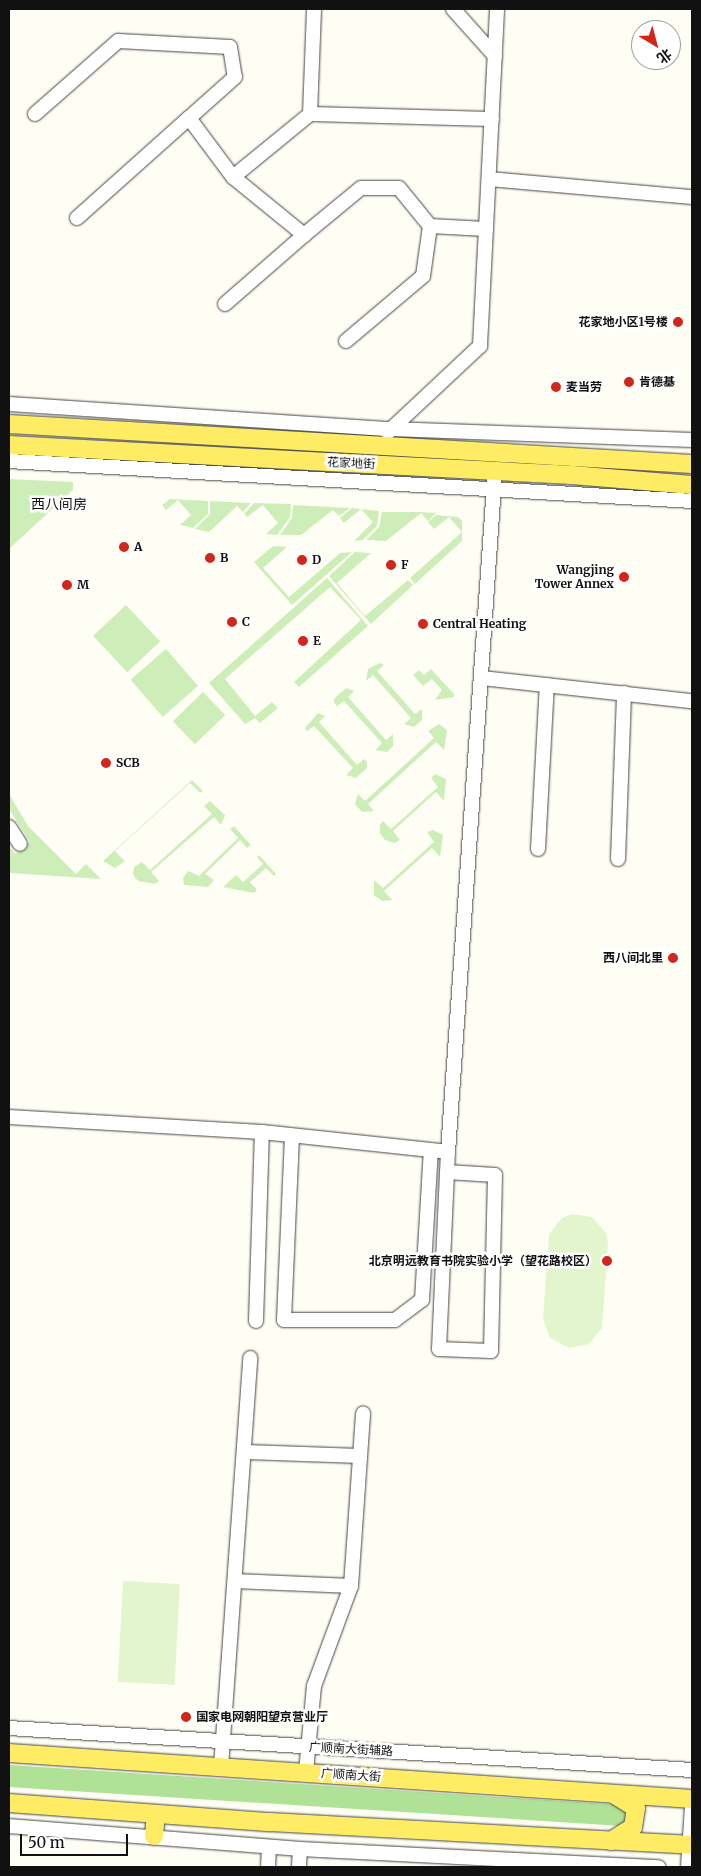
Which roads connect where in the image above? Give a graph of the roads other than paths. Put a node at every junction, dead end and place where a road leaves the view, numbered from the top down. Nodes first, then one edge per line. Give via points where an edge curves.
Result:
1 (314, 9) edge
2 (453, 9) edge
3 (497, 9) edge
4 (495, 56) junction
5 (35, 114) dead end
6 (310, 114) junction
7 (189, 118) junction
8 (492, 118) junction
9 (233, 177) junction
10 (488, 179) junction
11 (692, 197) edge
12 (77, 218) dead end
13 (430, 226) junction
14 (486, 229) junction
15 (304, 235) junction
16 (225, 304) dead end
17 (346, 341) dead end
18 (9, 404) edge
19 (9, 424) edge
20 (390, 429) junction
21 (692, 440) edge
22 (9, 444) edge
23 (373, 446) junction
24 (9, 461) edge
25 (692, 464) edge
26 (495, 471) junction
27 (692, 485) edge
28 (494, 490) junction
29 (692, 501) edge
30 (482, 678) junction
31 (547, 685) junction
32 (624, 694) junction
33 (692, 701) edge
34 (9, 827) edge
35 (20, 844) dead end
36 (538, 849) dead end
37 (618, 859) dead end
38 (9, 1117) edge
39 (262, 1132) junction
40 (292, 1136) junction
41 (431, 1150) junction
42 (448, 1152) junction
43 (447, 1172) junction
44 (256, 1321) dead end
45 (250, 1358) dead end
46 (363, 1413) dead end
47 (246, 1452) junction
48 (360, 1456) junction
49 (236, 1581) junction
50 (351, 1586) junction
51 (9, 1728) edge
52 (222, 1741) junction
53 (309, 1746) junction
54 (9, 1753) edge
55 (221, 1766) junction
56 (692, 1770) edge
57 (306, 1772) junction
58 (614, 1794) junction
59 (692, 1799) edge
60 (9, 1803) edge
61 (692, 1806) edge
62 (156, 1815) junction
63 (9, 1826) edge
64 (154, 1836) junction
65 (611, 1841) junction
66 (691, 1845) edge
67 (269, 1847) junction
68 (300, 1849) junction
69 (268, 1867) edge
70 (299, 1867) edge
71 (659, 1867) edge
72 (688, 1867) edge

1 - 6 street
2 - 4 street
3 - 4 street
4 - 8 street
5 - 7 street via 118,41 230,47 235,77
6 - 8 street
6 - 9 street
7 - 9 street
7 - 12 street
8 - 10 street
9 - 15 street
10 - 11 street
10 - 14 street
13 - 14 street
13 - 15 street via 399,188 361,188
13 - 17 street via 423,276
14 - 20 street via 480,346
15 - 16 street
18 - 20 street
19 - 23 main road, 花家地街
20 - 21 street
20 - 23 street
22 - 26 main road, 花家地街
23 - 25 main road, 花家地街
24 - 28 street
26 - 27 main road, 花家地街
26 - 28 street
28 - 29 street
28 - 30 street
30 - 31 street
30 - 42 street
31 - 32 street
31 - 36 street
32 - 33 street
32 - 37 street
34 - 35 street
38 - 39 street
39 - 40 street
39 - 44 street
40 - 41 street
40 - 41 street via 284,1320 396,1320 422,1300
41 - 42 street
42 - 43 street
43 - 43 street via 440,1348 491,1351 495,1175
45 - 47 street
46 - 48 street
47 - 48 street
47 - 49 street
48 - 50 street
49 - 50 street
49 - 52 street
50 - 53 street via 314,1686
51 - 52 street, 广顺南大街辅路
52 - 53 street, 广顺南大街辅路
52 - 55 street
53 - 56 street, 广顺南大街辅路
53 - 57 street
54 - 55 main road, 广顺南大街
55 - 57 main road, 广顺南大街
57 - 58 main road, 广顺南大街
58 - 59 main road, 广顺南大街
58 - 65 main road via 636,1808 633,1827
60 - 62 main road
61 - 66 street
62 - 64 main road
62 - 65 main road
63 - 64 street
64 - 67 street
65 - 66 main road
66 - 72 street
67 - 68 street
67 - 69 street
68 - 70 street
68 - 71 street

